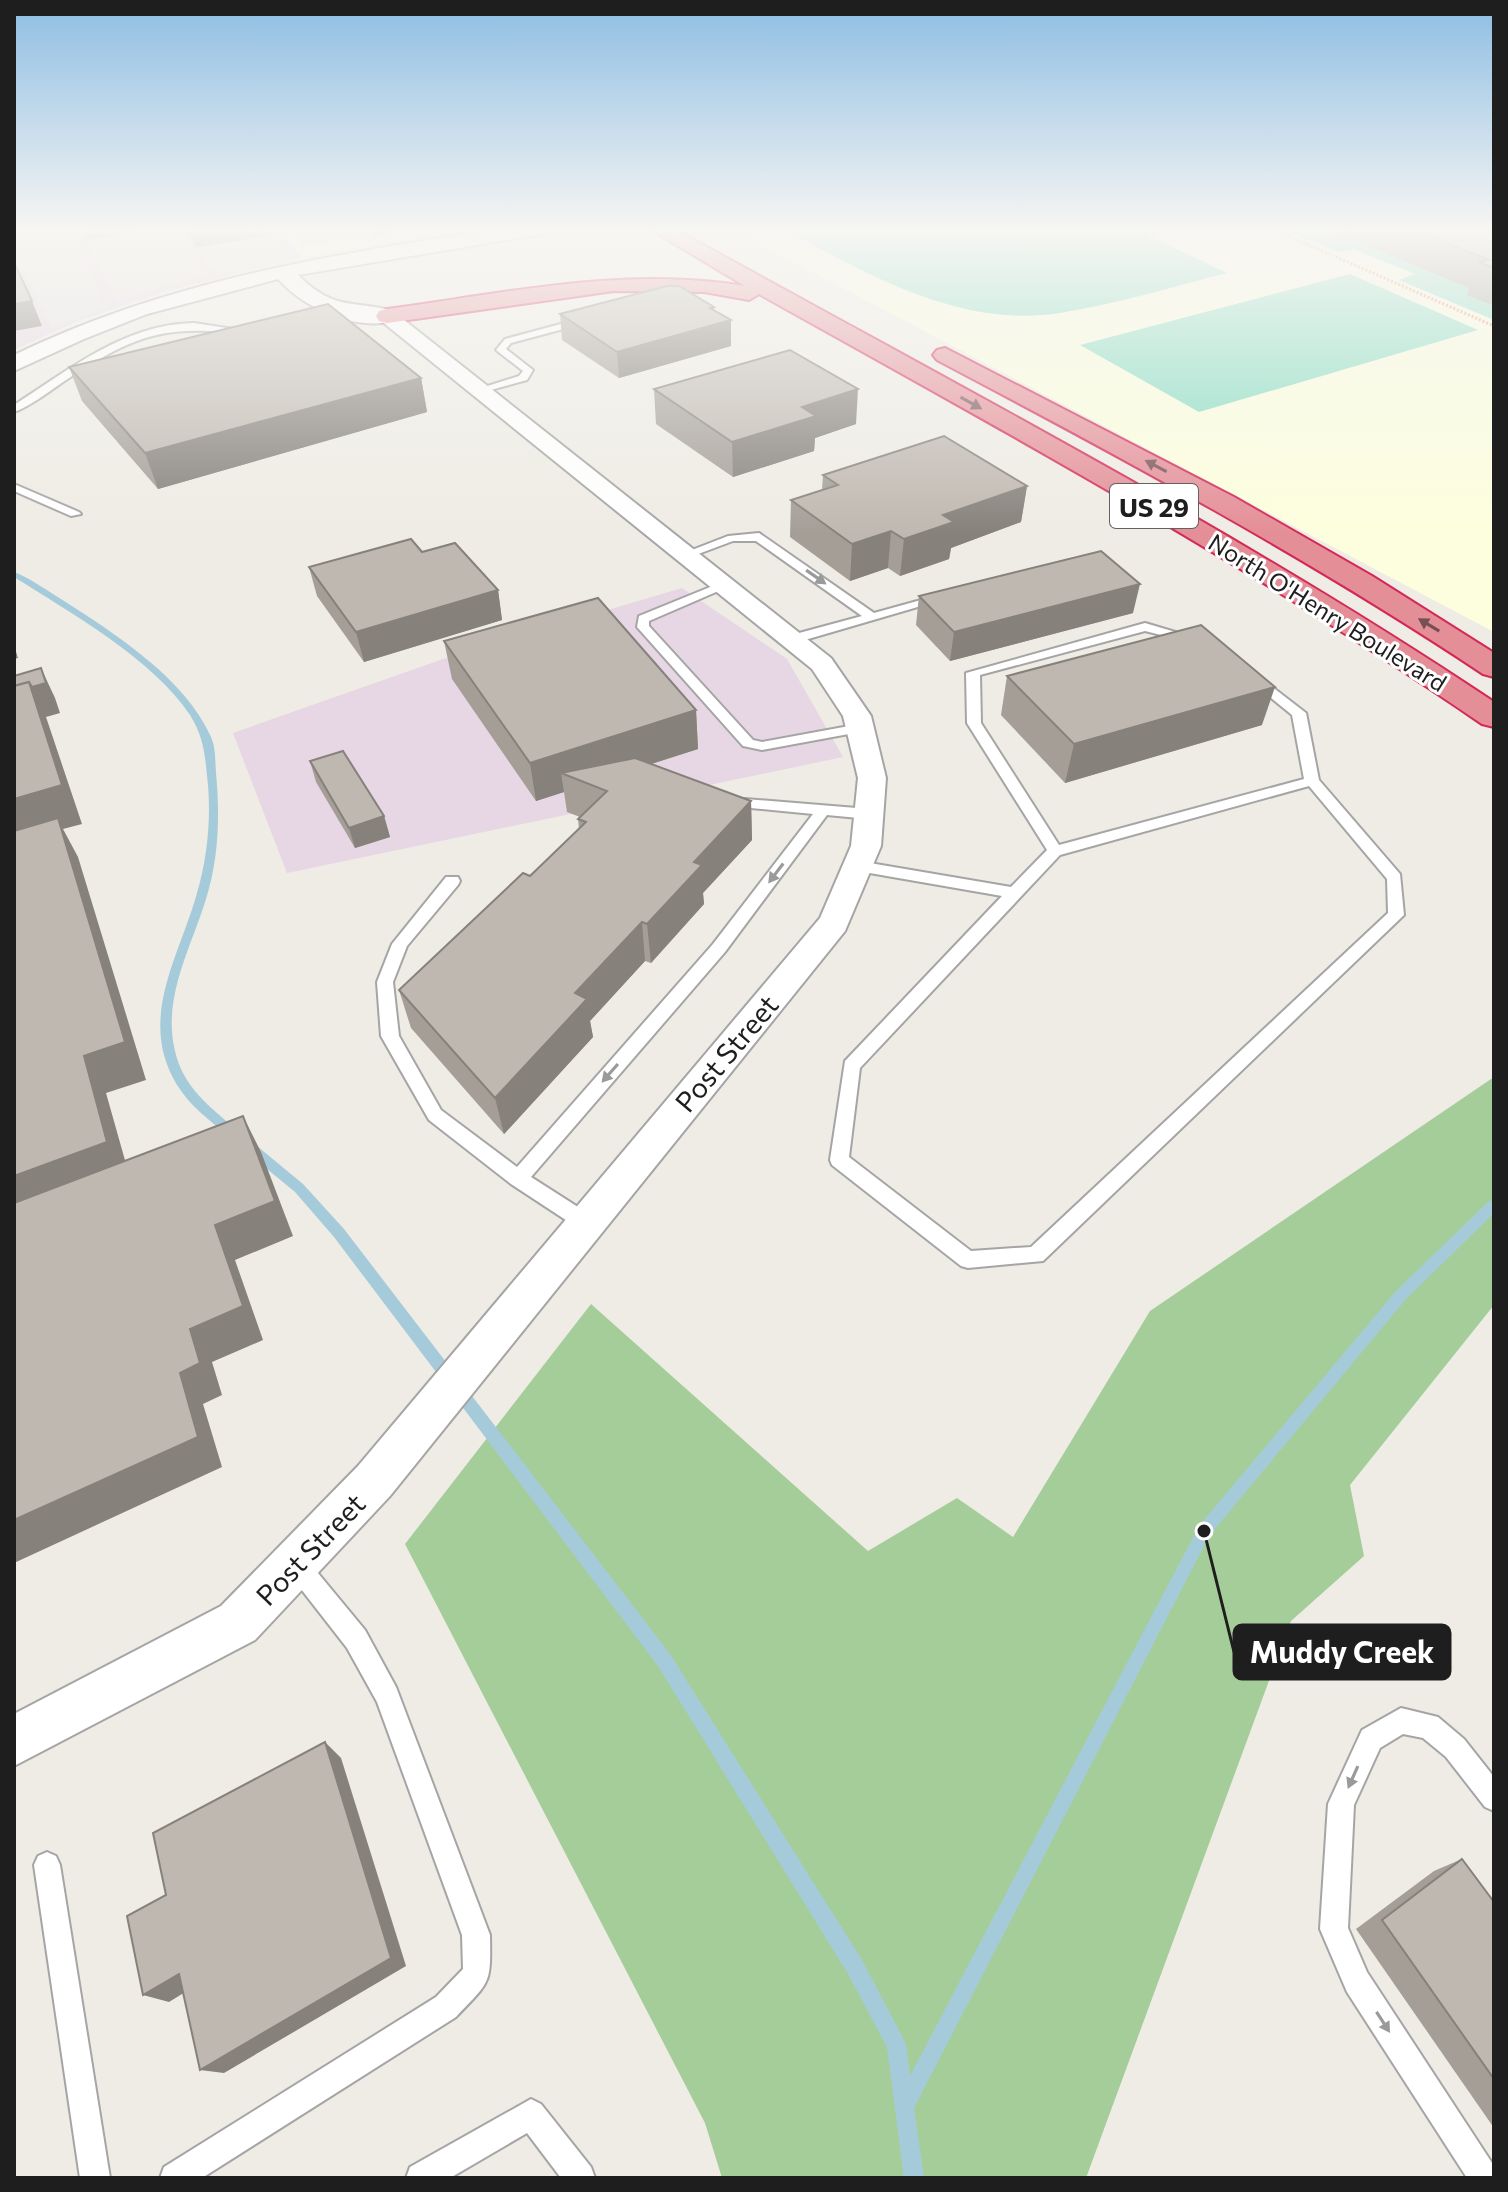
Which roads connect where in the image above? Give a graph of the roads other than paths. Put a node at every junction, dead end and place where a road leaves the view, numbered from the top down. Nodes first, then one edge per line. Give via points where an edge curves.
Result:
1 (81, 330) edge
2 (161, 330) edge
3 (234, 330) edge
4 (409, 330) edge
5 (548, 330) edge
6 (838, 330) edge
7 (251, 332) edge
8 (926, 345) dead end
9 (14, 364) edge
10 (480, 390) junction
11 (14, 409) edge
12 (14, 487) edge
13 (75, 514) dead end
14 (685, 555) junction
15 (724, 586) junction
16 (958, 594) edge
17 (872, 617) junction
18 (793, 639) junction
19 (1210, 643) edge
20 (1494, 667) edge
21 (1243, 669) edge
22 (1494, 717) edge
23 (860, 728) junction
24 (1312, 781) junction
25 (745, 804) edge
26 (823, 811) junction
27 (869, 814) junction
28 (1055, 851) junction
29 (858, 866) junction
30 (452, 881) dead end
31 (1014, 893) junction
32 (518, 1179) junction
33 (585, 1222) junction
34 (295, 1563) junction
35 (14, 1741) edge
36 (1494, 1798) edge
37 (47, 1865) dead end
38 (95, 2178) edge
39 (175, 2178) edge
40 (421, 2178) edge
41 (580, 2178) edge
42 (1484, 2178) edge

1 - 9 street
2 - 11 lane via 106,353
3 - 7 lane
4 - 10 street, Post Street
5 - 10 lane via 508,341 501,350 528,370 523,378
6 -> 22 highway, North O'Henry Boulevard / US 29 via 1282,580
20 -> 8 highway, North O'Henry Boulevard / US 29 via 1225,502
10 - 14 street, Post Street
12 - 13 lane
14 - 15 street, Post Street
14 -> 17 lane via 732,538 759,537
15 - 18 street, Post Street
15 - 23 lane via 643,619 643,627 748,743 762,746
16 - 17 lane
17 - 18 lane
18 - 23 street, Post Street via 822,664
19 - 28 lane via 1145,627 973,673 974,723
21 - 24 lane via 1299,713
23 - 27 street, Post Street via 872,778
24 - 28 lane
24 - 31 lane via 1395,878 1396,915 1036,1255 968,1260 839,1160 851,1066
25 - 26 lane
26 - 27 lane
26 -> 32 lane via 719,948
27 - 29 street, Post Street
28 - 31 lane
29 - 31 lane
29 - 33 street, Post Street via 834,923
30 - 32 lane via 400,944 385,982 390,1036 435,1115
32 - 33 lane
33 - 34 street, Post Street via 374,1481
34 - 35 street, Post Street via 238,1623
34 - 39 lane via 356,1639 387,1696 476,1935 477,1974 446,2007
36 -> 42 lane via 1455,1748 1429,1726 1401,1721 1371,1739 1341,1804 1334,1929 1357,1982
37 - 38 lane
40 - 41 lane via 531,2114

